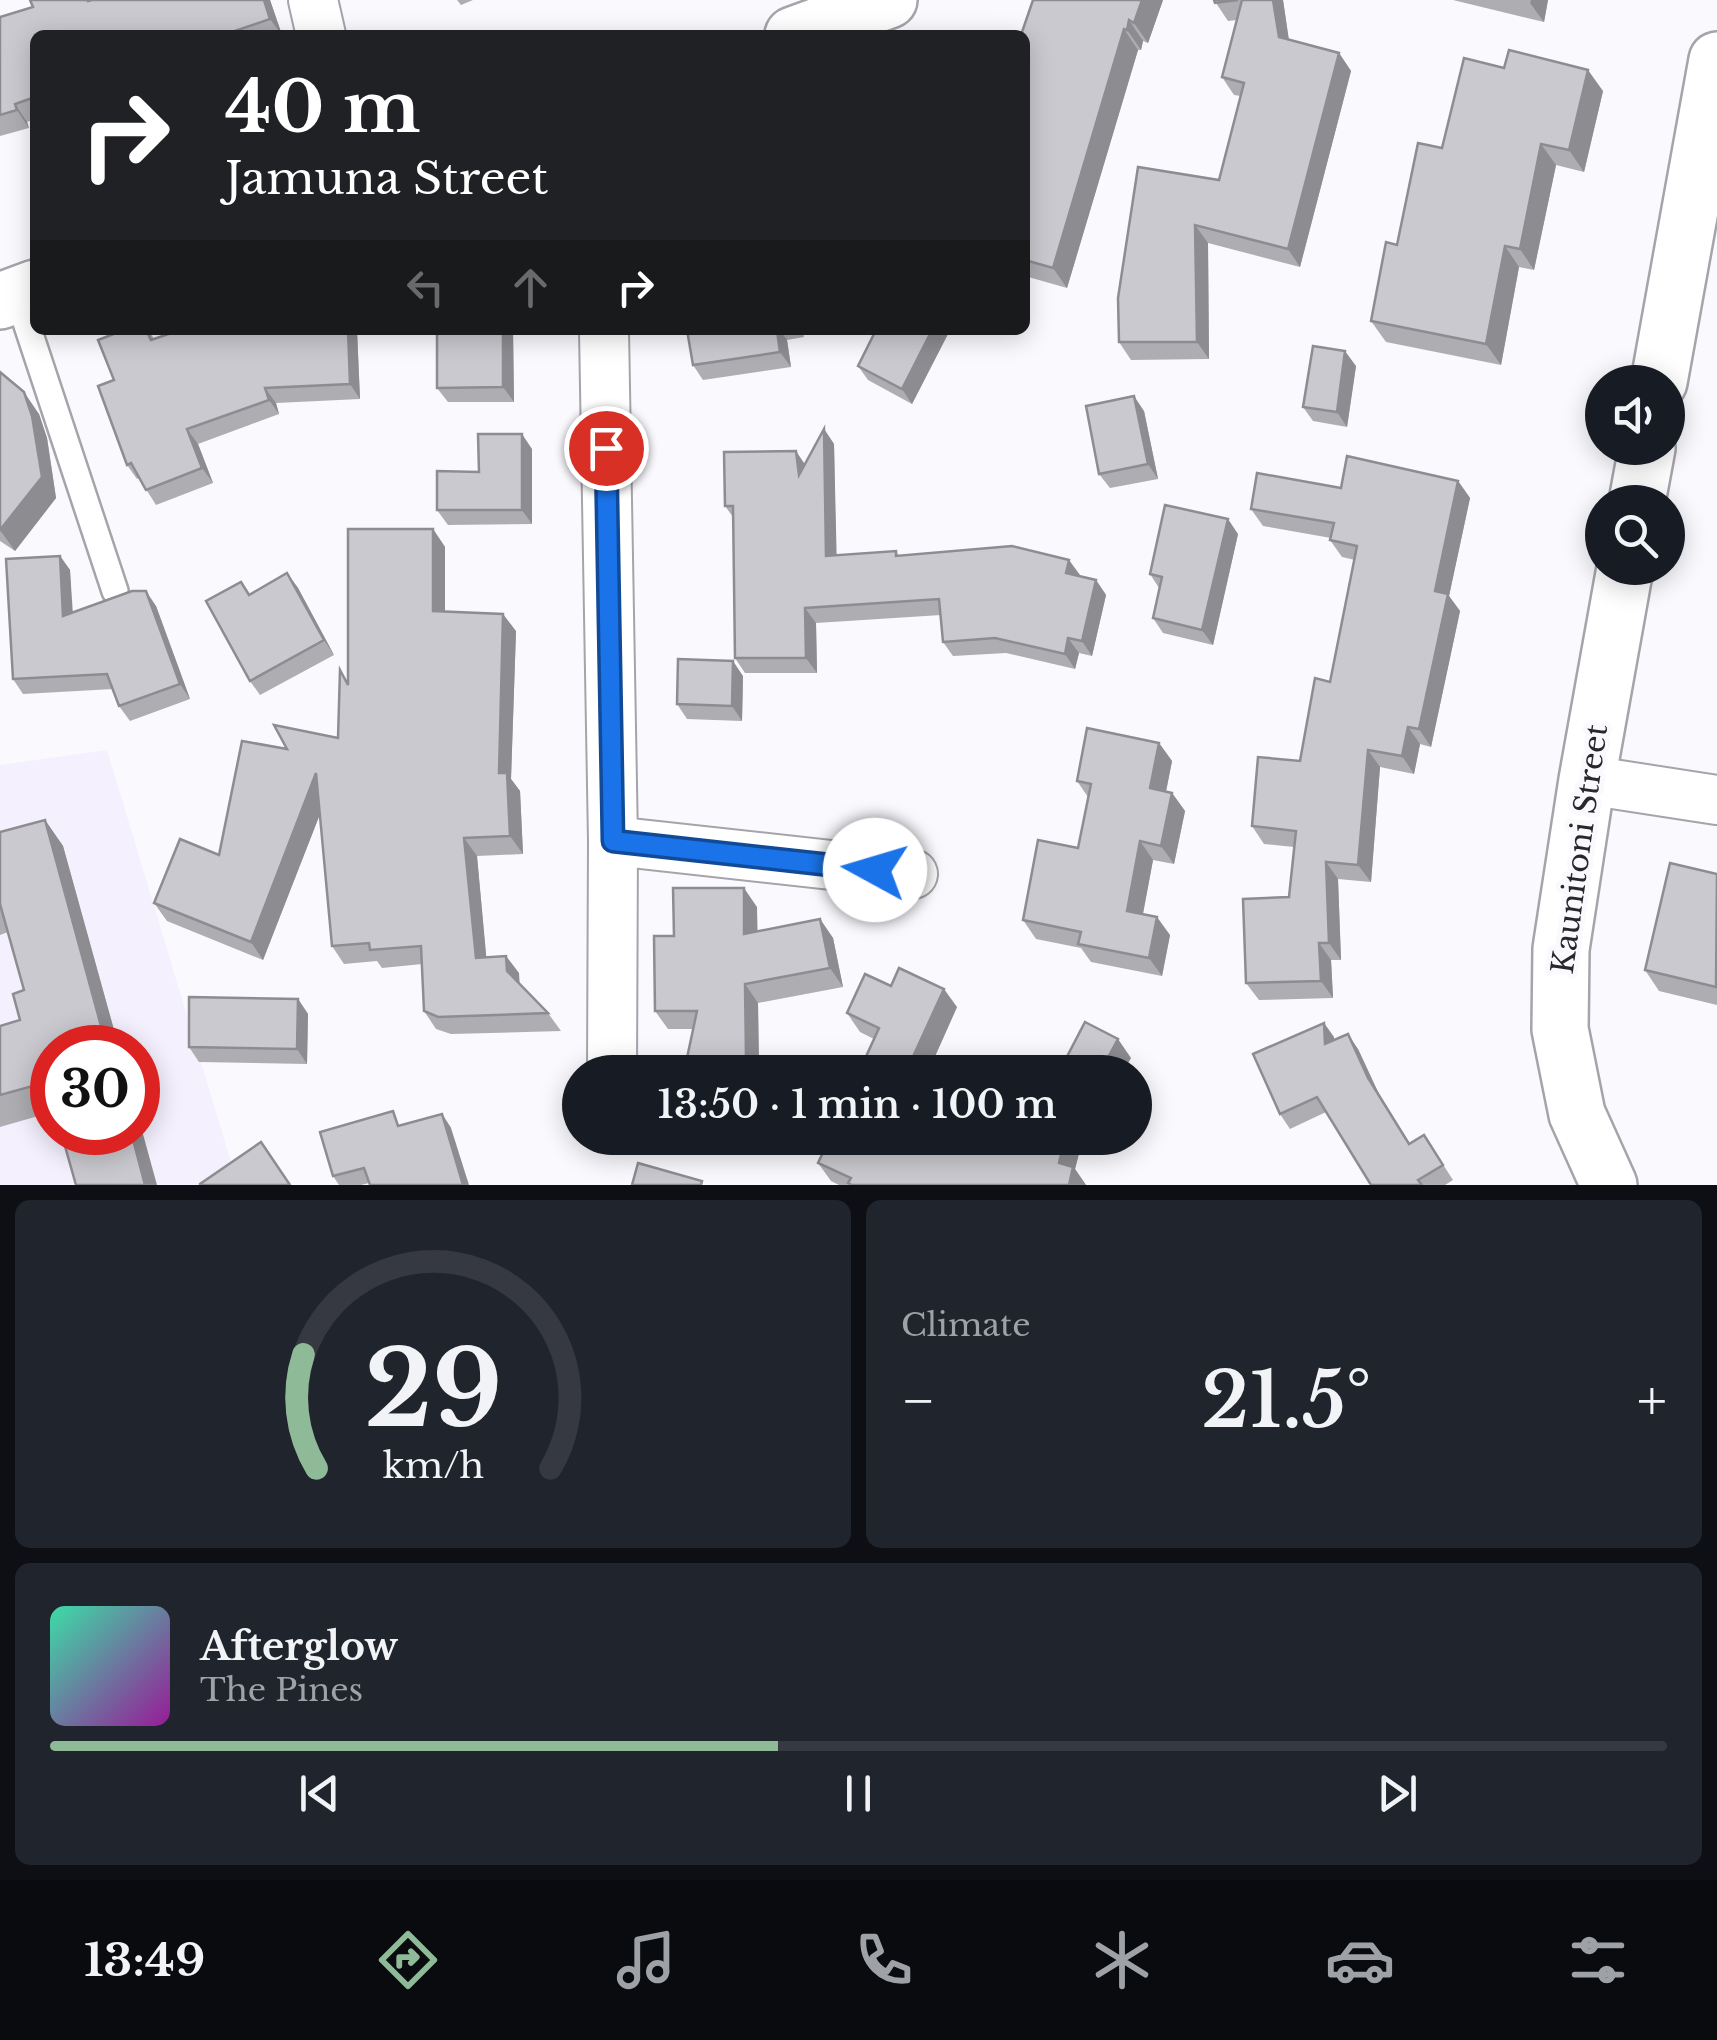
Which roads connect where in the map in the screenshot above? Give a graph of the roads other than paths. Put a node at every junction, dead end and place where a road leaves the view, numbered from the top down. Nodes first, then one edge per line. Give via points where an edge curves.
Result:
1 (313, 0) edge
2 (889, 0) edge
3 (320, 30) edge
4 (808, 30) edge
5 (1717, 60) edge
6 (18, 295) edge
7 (30, 332) edge
8 (31, 335) edge
9 (604, 335) edge
10 (1662, 365) edge
11 (1622, 585) edge
12 (115, 591) dead end
13 (1586, 780) junction
14 (1717, 800) edge
15 (613, 841) junction
16 (913, 874) dead end
17 (612, 1055) edge
18 (1609, 1185) edge

1 - 3 street
2 - 4 street
5 - 10 street
6 - 7 lane
8 - 12 lane
9 - 15 street
11 - 13 street, Kaunitoni Street
13 - 14 street
13 - 18 street, Kaunitoni Street via 1562,948 1560,1029 1577,1114
15 - 16 street
15 - 17 street

